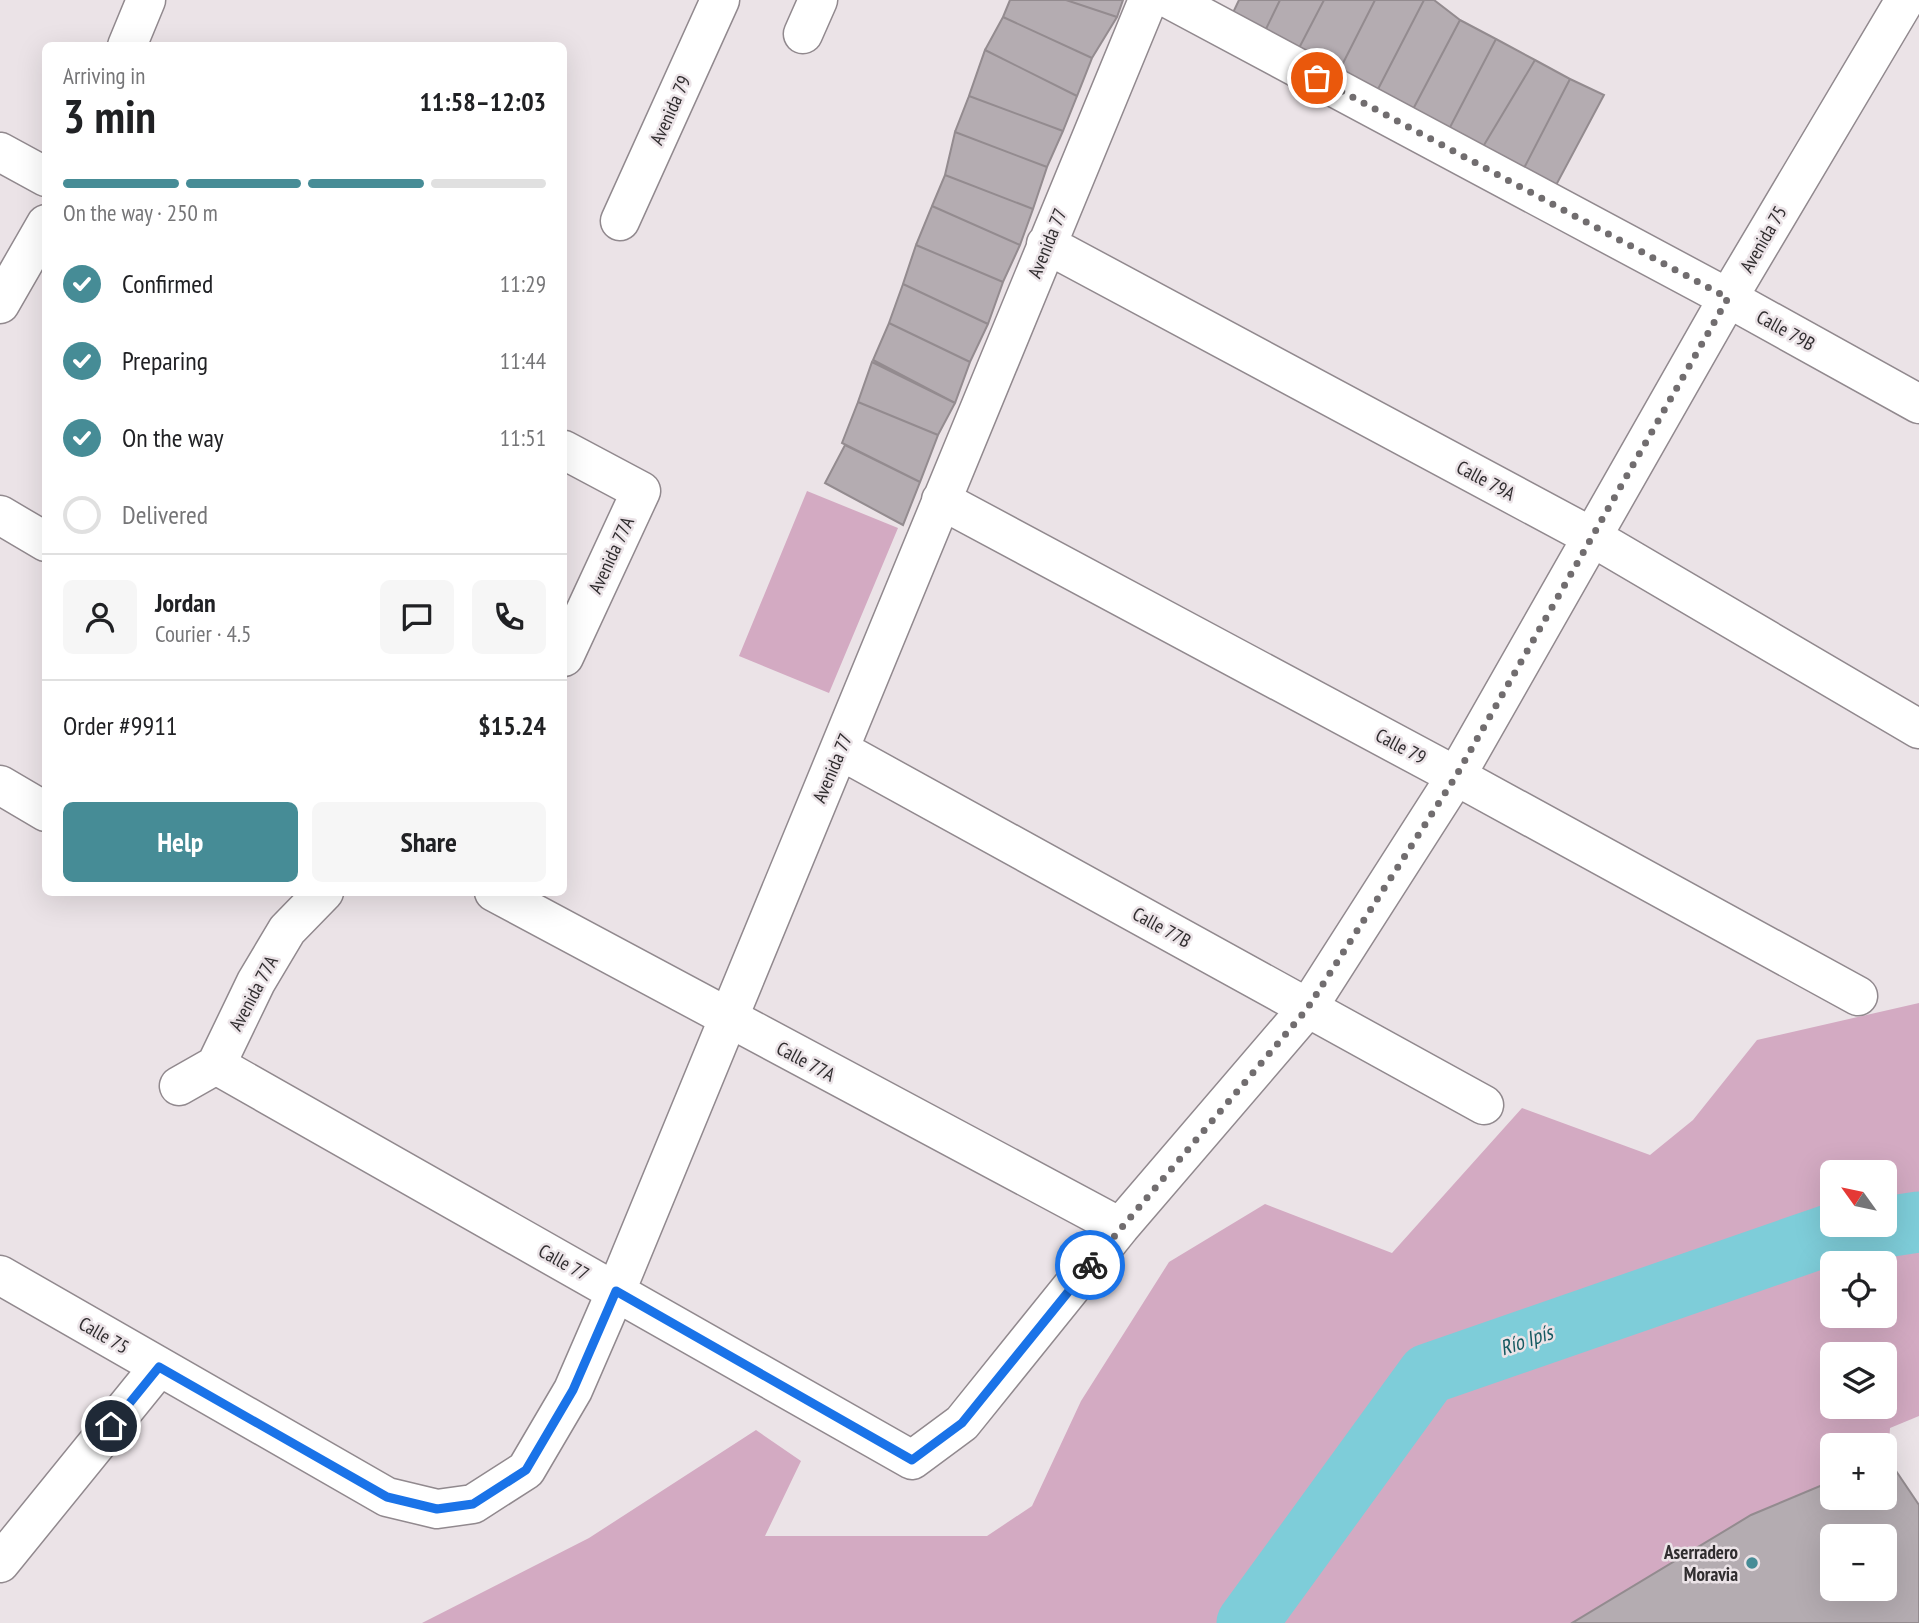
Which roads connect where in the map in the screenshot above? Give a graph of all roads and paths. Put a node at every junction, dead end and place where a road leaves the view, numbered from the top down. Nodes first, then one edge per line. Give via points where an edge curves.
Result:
1 (146, 0) edge
2 (720, 0) edge
3 (1148, 0) edge
4 (1171, 0) edge
5 (1901, 8) edge
6 (129, 42) edge
7 (0, 152) edge
8 (42, 175) edge
9 (620, 221) dead end
10 (42, 231) edge
11 (1046, 244) junction
12 (1728, 298) junction
13 (0, 304) edge
14 (1919, 404) edge
15 (567, 452) edge
16 (941, 500) junction
17 (0, 515) edge
18 (1592, 537) junction
19 (42, 540) edge
20 (567, 651) edge
21 (1919, 729) edge
22 (840, 750) junction
23 (1456, 776) junction
24 (0, 785) edge
25 (42, 810) edge
26 (320, 896) edge
27 (501, 896) edge
28 (1858, 996) dead end
29 (1307, 1009) junction
30 (727, 1019) junction
31 (216, 1065) junction
32 (179, 1086) dead end
33 (1483, 1105) dead end
34 (1120, 1227) junction
35 (0, 1275) edge
36 (616, 1291) junction
37 (159, 1367) junction
38 (912, 1460) joint
39 (473, 1504) joint
40 (0, 1563) edge

1 - 6 street
2 - 9 street, Avenida 79
3 - 11 street, Avenida 77
4 - 12 street, Calle 79B
5 - 12 street, Avenida 75
7 - 8 street
10 - 13 street
11 - 16 street, Avenida 77
11 - 18 street, Calle 79A
12 - 14 street, Calle 79B
12 - 18 street, Avenida 75
15 - 20 street, Avenida 77A via 641,491
16 - 22 street, Avenida 77
16 - 23 street, Calle 79
17 - 19 street
18 - 21 street, Calle 79A
18 - 23 street, Avenida 75
22 - 29 street, Calle 77B
22 - 30 street, Avenida 77
23 - 28 street, Calle 79
23 - 29 street, Avenida 75
24 - 25 street
26 - 31 street, Avenida 77A via 287,930
27 - 30 street, Calle 77A
29 - 33 street, Calle 77B
29 - 34 street, Avenida 75
30 - 34 street, Calle 77A
30 - 36 street, Avenida 77
31 - 32 street
31 - 36 street, Calle 77
34 - 38 street, Avenida 75 via 962,1423
35 - 37 street, Calle 75
36 - 38 street, Calle 77
36 - 39 street, Avenida 77 via 573,1390 526,1470
37 - 39 street, Calle 75 via 387,1497 437,1509
37 - 40 street

